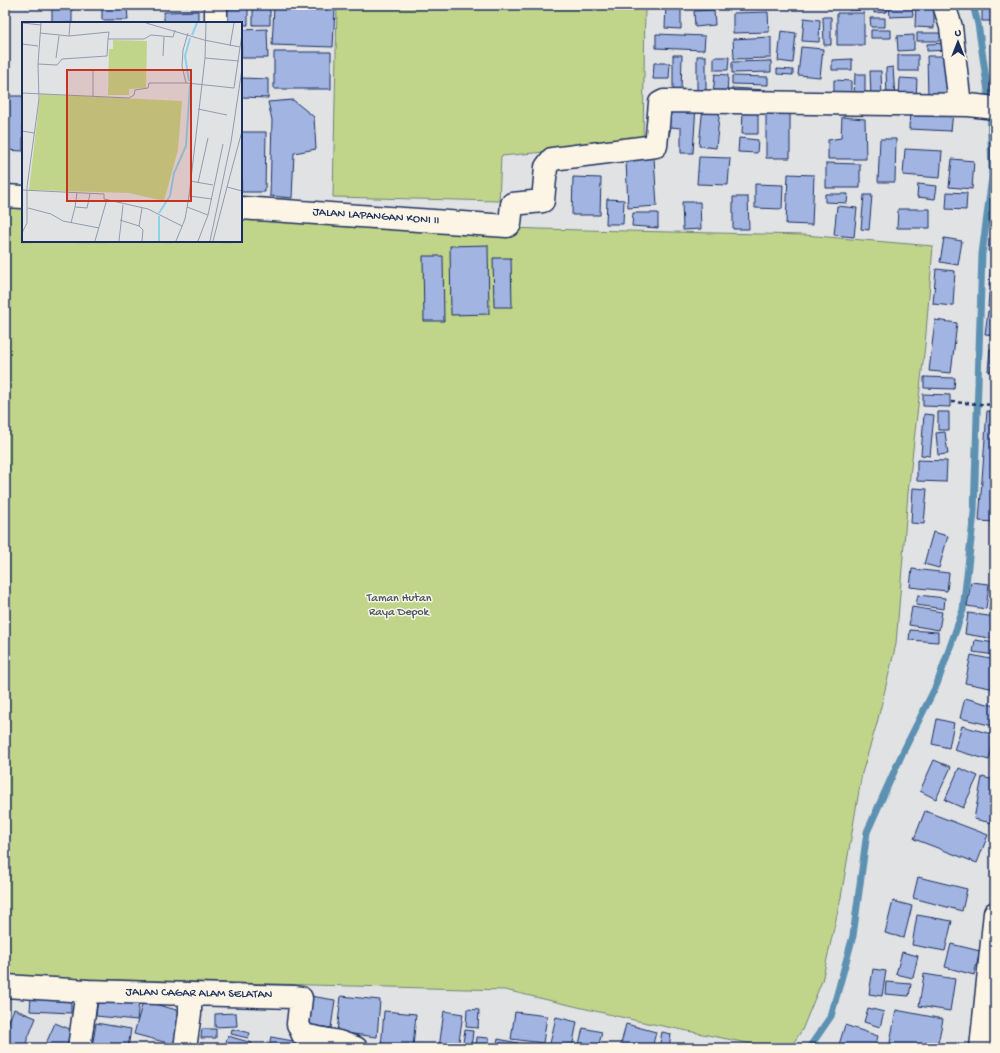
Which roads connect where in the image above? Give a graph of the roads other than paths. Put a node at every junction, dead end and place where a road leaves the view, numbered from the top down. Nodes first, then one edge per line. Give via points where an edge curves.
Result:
1 (216, 5) edge
2 (944, 5) edge
3 (216, 22) edge
4 (964, 104) junction
5 (995, 108) edge
6 (5, 196) edge
7 (22, 197) edge
8 (242, 208) edge
9 (995, 913) edge
10 (5, 986) edge
11 (87, 991) junction
12 (190, 995) junction
13 (990, 1017) edge
14 (327, 1044) edge
15 (79, 1048) edge
16 (185, 1048) edge
17 (356, 1048) edge
18 (981, 1048) edge

1 - 3 street
2 - 4 street via 951,27
4 - 5 street
4 - 8 street, JALAN LAPANGAN KONI II via 664,101 660,103 656,146 552,159 546,167 543,201 512,204 510,224 507,226
6 - 7 street
9 - 13 street
10 - 11 street, JALAN CAGAR ALAM SELATAN
11 - 12 street, JALAN CAGAR ALAM SELATAN
11 - 15 street
12 - 14 street, JALAN CAGAR ALAM SELATAN via 301,998 298,1024 303,1035
12 - 16 street
13 - 18 street
14 - 17 street, JALAN CAGAR ALAM SELATAN via 339,1042

